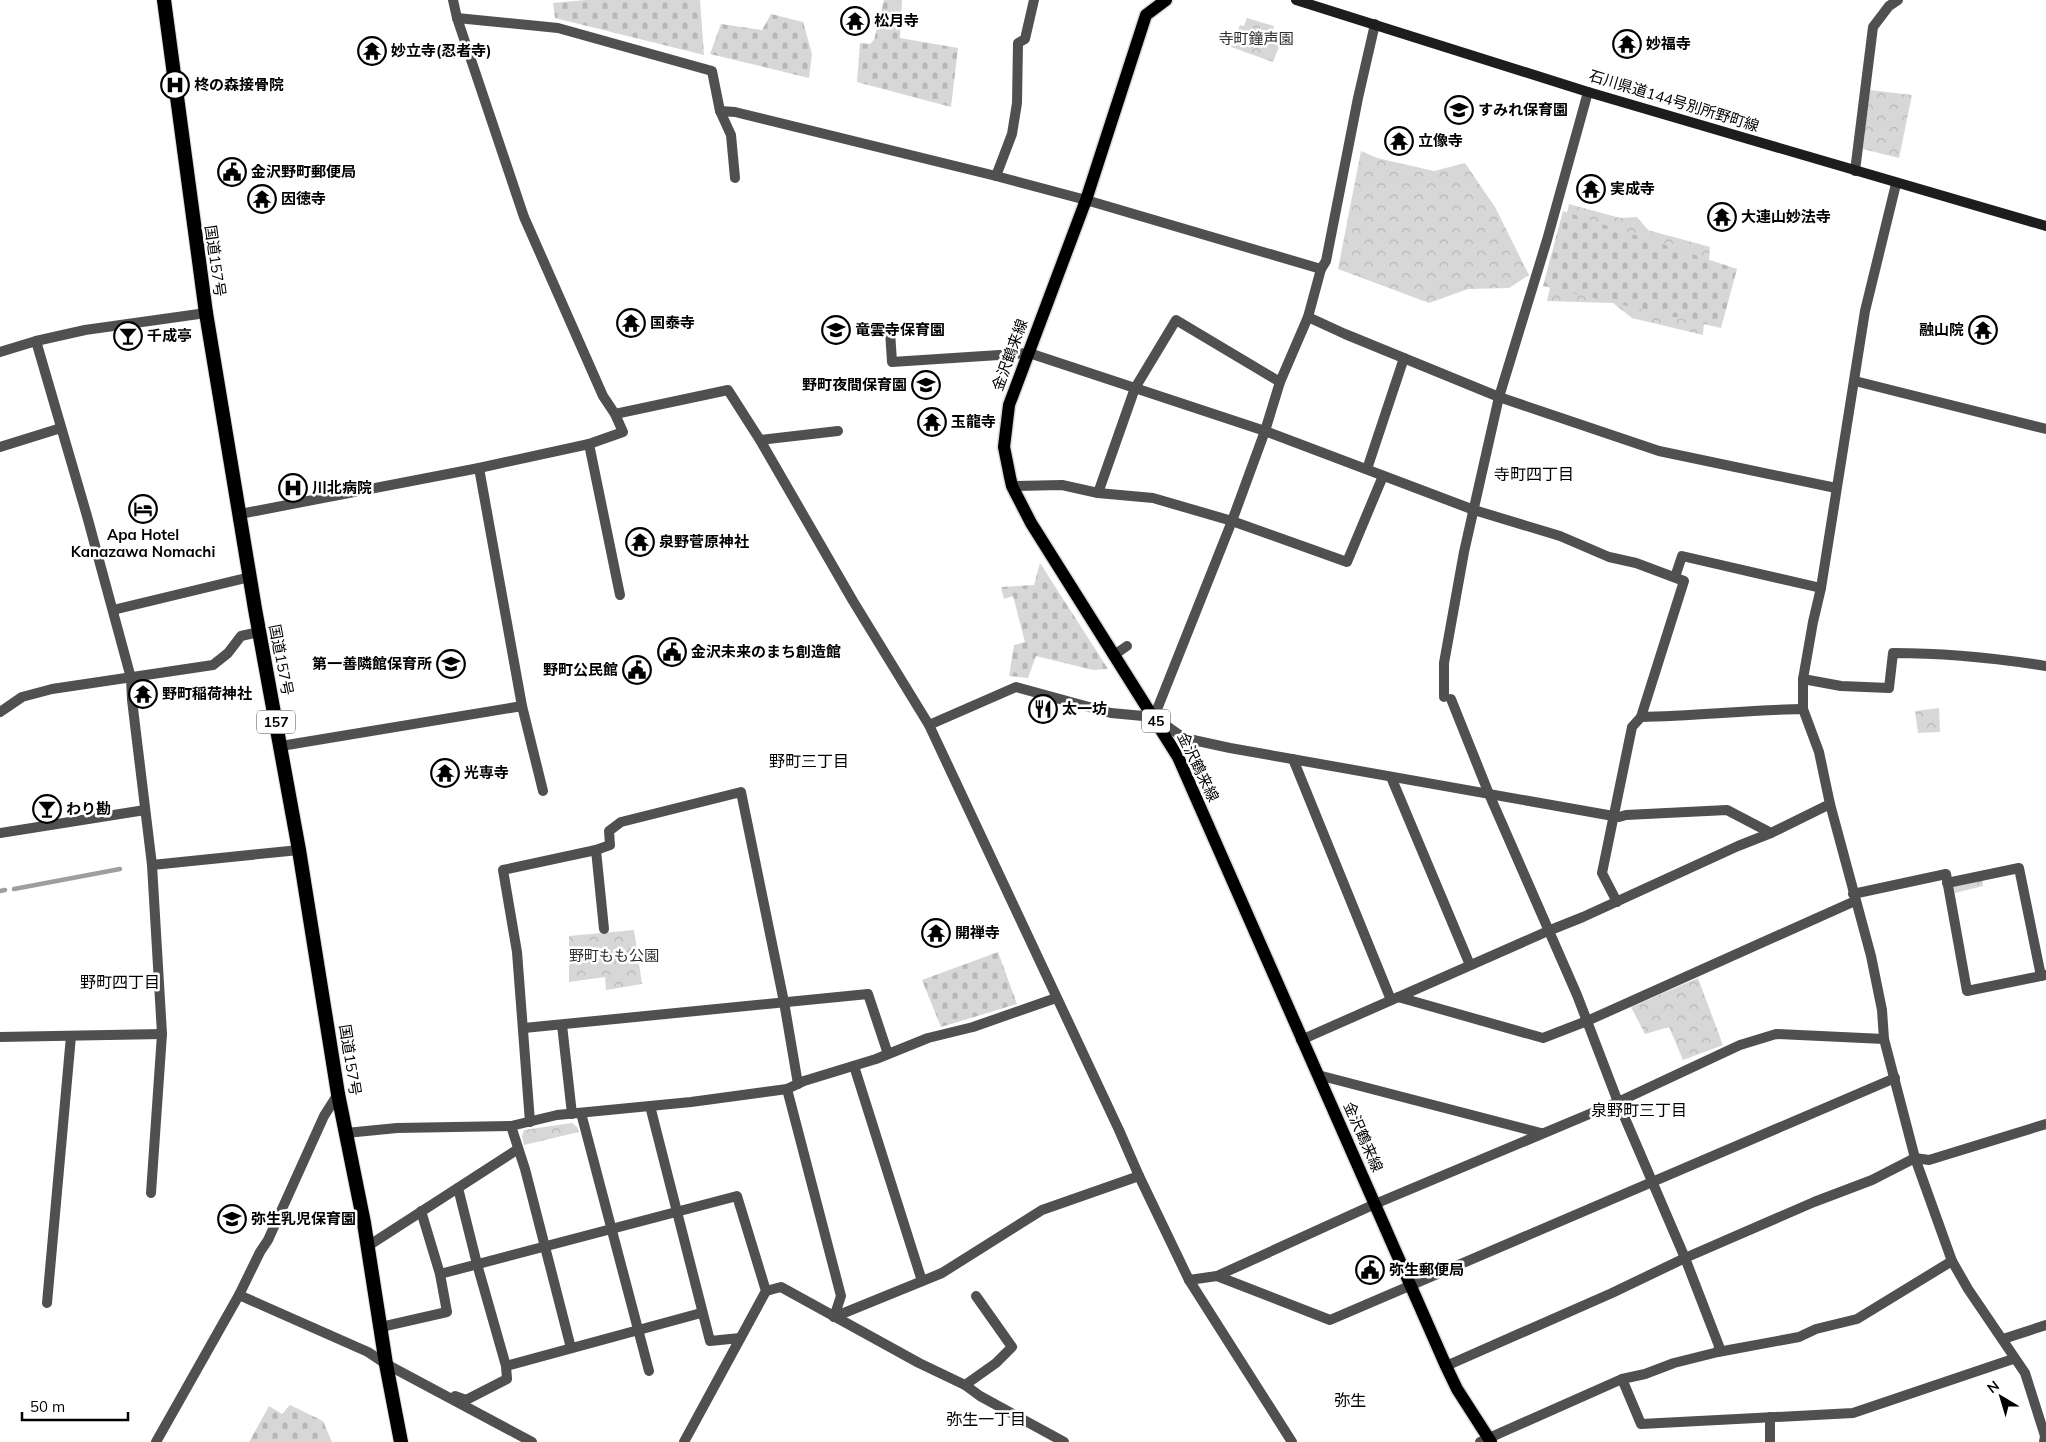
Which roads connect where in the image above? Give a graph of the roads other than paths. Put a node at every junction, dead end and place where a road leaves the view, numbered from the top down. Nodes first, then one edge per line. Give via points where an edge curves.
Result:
1 (164, 0) edge
2 (453, 0) edge
3 (1034, 0) edge
4 (1166, 0) edge
5 (1296, 0) edge
6 (1898, 0) edge
7 (457, 18) junction
8 (1375, 24) junction
9 (1588, 92) junction
10 (720, 111) junction
11 (1855, 171) junction
12 (996, 176) junction
13 (735, 178) dead end
14 (1896, 184) junction
15 (1086, 200) junction
16 (2046, 226) edge
17 (1321, 269) junction
18 (206, 313) junction
19 (1308, 316) junction
20 (890, 331) dead end
21 (36, 341) junction
22 (0, 352) edge
23 (1029, 353) junction
24 (1404, 358) junction
25 (1855, 381) junction
26 (1280, 382) junction
27 (1135, 388) junction
28 (1499, 397) junction
29 (616, 414) junction
30 (62, 428) junction
31 (2046, 429) edge
32 (838, 431) dead end
33 (1265, 431) junction
34 (760, 440) junction
35 (590, 444) junction
36 (0, 447) edge
37 (479, 468) junction
38 (1367, 469) junction
39 (1383, 476) junction
40 (1012, 486) junction
41 (1836, 488) junction
42 (1098, 493) junction
43 (1474, 510) junction
44 (240, 514) junction
45 (1232, 521) junction
46 (250, 577) junction
47 (1675, 577) junction
48 (1821, 588) junction
49 (620, 595) dead end
50 (113, 610) junction
51 (259, 632) junction
52 (1127, 646) dead end
53 (1114, 654) junction
54 (2046, 666) edge
55 (131, 678) junction
56 (1803, 679) junction
57 (522, 706) junction
58 (1803, 709) junction
59 (0, 712) edge
60 (1641, 716) junction
61 (1154, 717) junction
62 (929, 725) junction
63 (281, 746) junction
64 (1293, 759) junction
65 (1391, 777) junction
66 (543, 791) dead end
67 (1488, 794) junction
68 (1830, 804) junction
69 (145, 810) junction
70 (1614, 816) junction
71 (0, 833) edge
72 (1771, 833) junction
73 (299, 850) junction
74 (596, 850) junction
75 (152, 865) junction
76 (1947, 883) junction
77 (1854, 897) junction
78 (1618, 902) junction
79 (604, 930) dead end
80 (1548, 930) junction
81 (1470, 965) junction
82 (2045, 976) edge
83 (1056, 998) junction
84 (1395, 999) junction
85 (784, 1002) junction
86 (1587, 1022) junction
87 (562, 1025) junction
88 (524, 1028) junction
89 (162, 1034) junction
90 (71, 1036) junction
91 (0, 1037) edge
92 (1884, 1039) junction
93 (1301, 1040) junction
94 (888, 1054) junction
95 (854, 1066) junction
96 (1318, 1075) junction
97 (1895, 1078) junction
98 (798, 1084) junction
99 (787, 1088) junction
100 (338, 1094) junction
101 (1618, 1102) junction
102 (650, 1106) junction
103 (577, 1113) junction
104 (530, 1122) junction
105 (2046, 1124) edge
106 (511, 1126) junction
107 (346, 1133) junction
108 (1541, 1133) junction
109 (518, 1149) junction
110 (1915, 1158) junction
111 (1139, 1176) junction
112 (1651, 1182) junction
113 (458, 1188) junction
114 (151, 1193) dead end
115 (1375, 1204) junction
116 (421, 1210) junction
117 (676, 1211) junction
118 (610, 1228) junction
119 (368, 1246) junction
120 (544, 1246) junction
121 (1685, 1258) junction
122 (1952, 1261) junction
123 (477, 1264) junction
124 (440, 1274) junction
125 (1217, 1276) junction
126 (1190, 1280) junction
127 (922, 1281) junction
128 (1409, 1285) junction
129 (766, 1291) junction
130 (239, 1295) junction
131 (976, 1296) dead end
132 (47, 1303) dead end
133 (701, 1313) junction
134 (834, 1318) junction
135 (2046, 1325) edge
136 (381, 1327) junction
137 (638, 1330) junction
138 (740, 1338) junction
139 (2003, 1339) junction
140 (571, 1348) junction
141 (1718, 1352) junction
142 (2013, 1358) junction
143 (386, 1364) junction
144 (506, 1366) junction
145 (1446, 1366) junction
146 (649, 1371) dead end
147 (1622, 1379) junction
148 (965, 1385) junction
149 (434, 1390) junction
150 (1770, 1417) junction
151 (1487, 1441) edge
152 (156, 1442) edge
153 (401, 1442) edge
154 (532, 1442) edge
155 (684, 1442) edge
156 (1064, 1442) edge
157 (1292, 1442) edge
158 (1770, 1442) edge
159 (2044, 1442) edge

1 - 18 highway, 国道157号 / 157
2 - 7 street
3 - 12 street via 1025,39 1018,44 1017,103 1012,134
4 - 15 main road, 金沢鶴来線 / 45 via 1146,14
5 - 8 main road, 石川県道144号別所野町線
6 - 11 street via 1889,6 1873,27
7 - 10 street via 558,28 712,71
7 - 29 street via 524,217 603,396
8 - 9 main road, 石川県道144号別所野町線
8 - 17 street via 1326,261
9 - 11 main road, 石川県道144号別所野町線
9 - 28 street
10 - 12 street
10 - 13 street via 731,135
11 - 14 main road, 石川県道144号別所野町線
12 - 15 street
14 - 16 main road, 石川県道144号別所野町線
14 - 25 street via 1865,311
15 - 17 street
15 - 23 main road, 金沢鶴来線 / 45
17 - 19 street
18 - 21 street via 85,330
18 - 44 highway, 国道157号 / 157
19 - 24 street
19 - 26 street
20 - 23 street via 892,362
21 - 22 street
21 - 30 street
23 - 27 street
23 - 40 main road, 金沢鶴来線 / 45 via 1009,405 1004,447
24 - 28 street
24 - 38 street
25 - 31 street
25 - 41 street
26 - 27 street via 1176,320
26 - 33 street
27 - 33 street
27 - 42 street
28 - 41 street via 1659,451
28 - 43 street
29 - 34 street via 728,390
29 - 35 street via 623,432
30 - 36 street
30 - 50 street
32 - 34 street
33 - 38 street
33 - 45 street
34 - 62 street via 853,602
35 - 37 street
35 - 49 street
37 - 44 street
37 - 57 street
38 - 39 street
39 - 43 street
39 - 45 street via 1347,562
40 - 42 street via 1062,485
40 - 53 main road, 金沢鶴来線 / 45 via 1031,523
41 - 48 street
42 - 45 street via 1153,498
43 - 47 street via 1560,536 1609,557
43 - 67 street via 1444,663 1447,698
44 - 46 highway, 国道157号 / 157
45 - 61 street
46 - 50 street
46 - 51 highway, 国道157号 / 157
47 - 48 street via 1682,556
47 - 60 street via 1684,581
48 - 56 street
50 - 55 street
51 - 55 street via 241,636 214,665
51 - 63 highway, 国道157号 / 157
52 - 53 street
53 - 61 main road, 金沢鶴来線 / 45
54 - 56 street via 1939,653 1893,652 1889,688 1841,686
55 - 59 street via 22,697
55 - 69 street
56 - 58 street
57 - 63 street
57 - 66 street
58 - 60 street
58 - 68 street via 1819,752
60 - 70 street via 1632,727
61 - 62 street via 1111,713 1016,687
61 - 64 street via 1184,738
61 - 93 main road, 金沢鶴来線 / 45 via 1178,757
62 - 83 street
63 - 73 highway, 国道157号 / 157
64 - 65 street
64 - 84 street
65 - 67 street
65 - 81 street
67 - 70 street
67 - 80 street
68 - 72 street
68 - 77 street
69 - 71 street
69 - 75 street
70 - 72 street via 1727,810
70 - 78 street via 1602,873
72 - 78 street
73 - 75 street
73 - 100 highway, 国道157号 / 157
74 - 79 street
74 - 85 street via 610,845 609,831 621,822 741,792
74 - 88 street via 503,870 517,952
75 - 89 street
76 - 77 street via 1946,874
76 - 82 street via 2019,868
76 - 82 street via 1966,991
77 - 86 street
77 - 92 street via 1882,1010
78 - 80 street
80 - 81 street
80 - 86 street
81 - 84 street
83 - 94 street via 973,1027 928,1038
83 - 111 street
84 - 86 street via 1543,1038
84 - 93 street
85 - 87 street
85 - 94 street via 868,994
85 - 98 street
86 - 101 street
87 - 88 street
87 - 103 street
88 - 104 street
89 - 90 street
89 - 114 street
90 - 91 street
90 - 132 street
92 - 97 street
92 - 101 street via 1776,1034 1740,1045
93 - 96 main road, 金沢鶴来線 / 45
94 - 95 street
95 - 98 street
95 - 127 street
96 - 108 street
96 - 115 main road, 金沢鶴来線 / 45
97 - 110 street
97 - 112 street
98 - 99 street
99 - 102 street
99 - 134 street via 841,1296
100 - 107 highway, 国道157号 / 157
100 - 130 street via 324,1116 268,1240
101 - 108 street
101 - 112 street
102 - 103 street
102 - 117 street
103 - 104 street
103 - 118 street
104 - 106 street
105 - 110 street via 1929,1160
106 - 107 street via 397,1128
106 - 109 street
107 - 119 highway, 国道157号 / 157
108 - 115 street
109 - 113 street
109 - 120 street
110 - 121 street via 1872,1180
110 - 122 street
111 - 126 street
111 - 127 street via 1042,1210 942,1273
112 - 121 street
112 - 128 street
113 - 116 street
113 - 123 street
115 - 125 street
115 - 128 main road, 金沢鶴来線 / 45
116 - 119 street
116 - 124 street
117 - 118 street
117 - 129 street via 738,1196
117 - 133 street
118 - 120 street
118 - 137 street
119 - 136 highway, 国道157号 / 157
120 - 123 street
120 - 140 street
121 - 141 street via 1719,1346
121 - 145 street
122 - 139 street
122 - 141 street via 1857,1319 1799,1337
123 - 124 street
123 - 144 street
124 - 136 street via 447,1312
125 - 126 street
125 - 128 street via 1330,1320
126 - 157 street
127 - 134 street
128 - 145 main road, 金沢鶴来線 / 45
129 - 134 street via 781,1288
129 - 138 street
130 - 143 street via 368,1352
130 - 152 street
131 - 148 street via 1012,1347
133 - 137 street
133 - 138 street via 710,1341
134 - 148 street
135 - 139 street
136 - 143 highway, 国道157号 / 157
137 - 140 street
137 - 146 street
138 - 155 street
139 - 142 street
140 - 144 street
141 - 147 street
142 - 150 street via 1854,1413
142 - 159 street via 2024,1373 2045,1436
143 - 149 street
143 - 153 highway, 国道157号 / 157
144 - 149 street via 506,1379 466,1400
145 - 151 main road, 金沢鶴来線 / 45
147 - 150 street via 1641,1424
147 - 151 street
148 - 156 street
149 - 154 street
150 - 158 street

